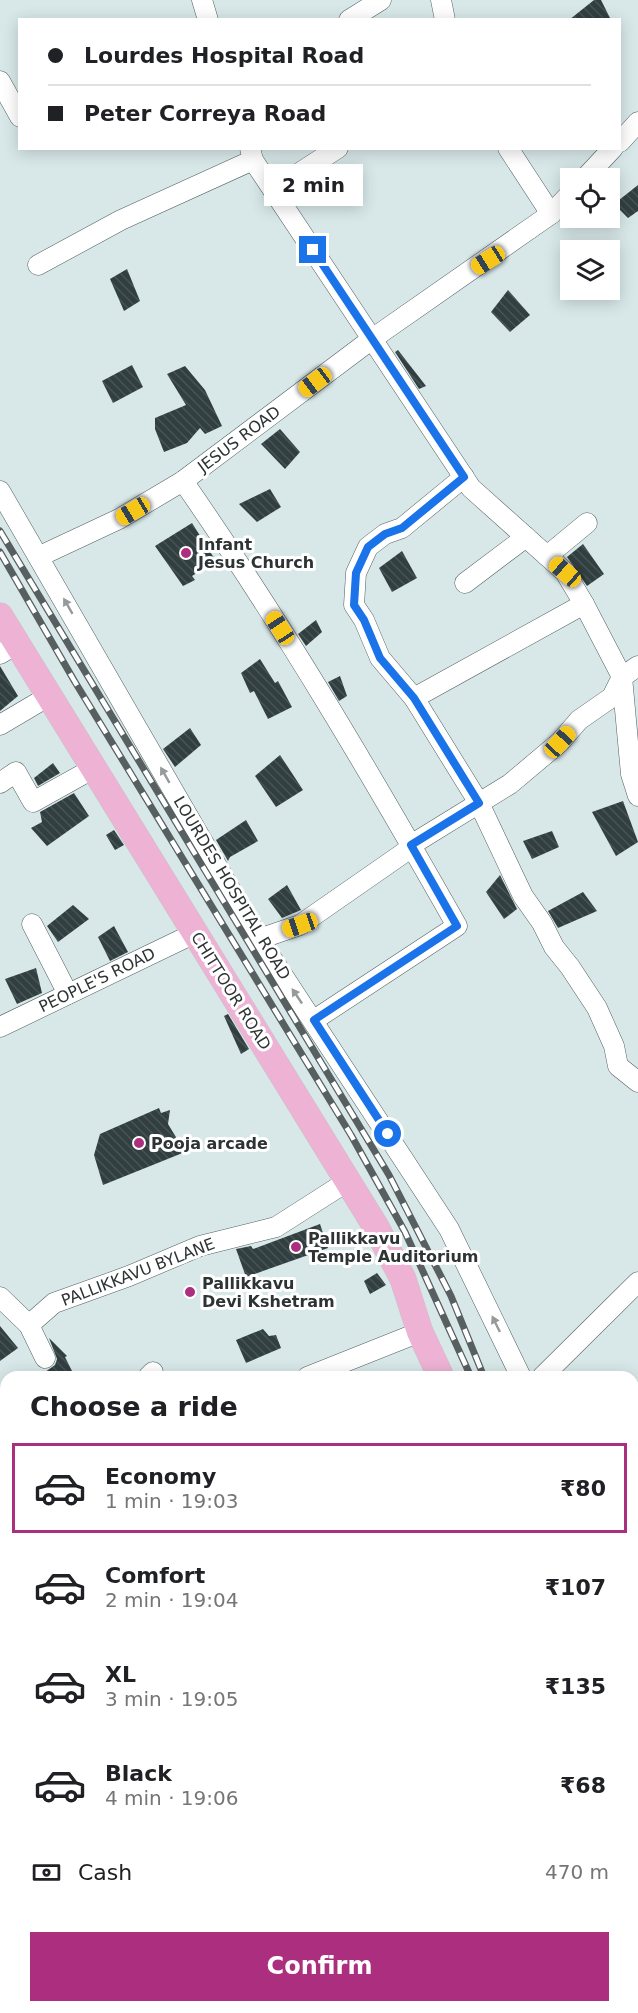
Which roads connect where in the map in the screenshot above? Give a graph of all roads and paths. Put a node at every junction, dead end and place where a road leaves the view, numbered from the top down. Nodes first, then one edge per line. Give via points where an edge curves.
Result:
1 (202, 0) edge
2 (381, 0) edge
3 (441, 0) edge
4 (207, 18) edge
5 (352, 18) edge
6 (446, 18) edge
7 (0, 81) edge
8 (18, 113) edge
9 (637, 125) edge
10 (621, 141) edge
11 (335, 150) edge
12 (509, 150) edge
13 (611, 150) edge
14 (251, 154) edge
15 (594, 168) edge
16 (273, 190) junction
17 (560, 205) edge
18 (551, 214) junction
19 (38, 265) dead end
20 (372, 339) junction
21 (464, 477) junction
22 (183, 481) junction
23 (0, 491) edge
24 (587, 523) dead end
25 (526, 537) junction
26 (40, 556) junction
27 (547, 556) junction
28 (465, 583) dead end
29 (584, 604) junction
30 (0, 616) edge
31 (9, 649) edge
32 (630, 671) edge
33 (49, 696) junction
34 (414, 698) junction
35 (0, 724) edge
36 (94, 768) junction
37 (0, 783) edge
38 (638, 796) edge
39 (479, 803) junction
40 (411, 845) junction
41 (32, 924) dead end
42 (195, 933) junction
43 (259, 939) junction
44 (68, 994) junction
45 (314, 1020) junction
46 (0, 1027) edge
47 (638, 1082) edge
48 (348, 1182) junction
49 (638, 1282) edge
50 (0, 1297) edge
51 (29, 1325) junction
52 (420, 1332) junction
53 (45, 1358) dead end
54 (322, 1371) edge
55 (438, 1371) edge
56 (518, 1371) edge
57 (548, 1371) edge

1 - 4 street
2 - 5 street
3 - 6 street
7 - 8 street
9 - 10 street
11 - 16 street
12 - 18 street
13 - 15 street
14 - 16 street
14 - 19 street
16 - 20 street
17 - 18 street, JESUS ROAD
18 - 20 street, JESUS ROAD
20 - 21 street
20 - 22 street, JESUS ROAD
21 - 25 street via 471,488
21 - 34 street via 402,528 385,534 368,547 356,573 354,605 380,658
22 - 26 street, JESUS ROAD via 119,519
22 - 40 street via 355,746
23 - 26 street, LOURDES HOSPITAL ROAD
24 - 27 street
25 - 27 street
25 - 28 street
43 -> 26 street, LOURDES HOSPITAL ROAD
27 - 29 street via 565,572
29 - 32 street
29 - 34 street
30 - 31 main road, CHITTOOR ROAD
31 - 33 main road, CHITTOOR ROAD
32 - 38 street via 631,774
32 - 39 street via 612,698 579,720 560,742 510,784
33 - 35 street
33 - 36 main road, CHITTOOR ROAD
34 - 39 street
36 - 37 street via 33,802 16,772
36 - 42 main road, CHITTOOR ROAD
39 - 40 street
39 - 47 street via 523,896 597,1008 614,1046 618,1066
40 - 43 street via 300,925
40 - 45 street via 457,926
41 - 44 street
42 - 44 street, PEOPLE'S ROAD
42 - 48 main road, CHITTOOR ROAD
45 -> 43 street, LOURDES HOSPITAL ROAD
44 - 46 street, PEOPLE'S ROAD
56 -> 45 street, LOURDES HOSPITAL ROAD via 449,1228
48 - 51 street, PALLIKKAVU BYLANE via 276,1227 200,1246 54,1303
48 - 52 main road, CHITTOOR ROAD via 403,1279
49 - 57 street
50 - 51 street
51 - 53 street
52 - 54 street
52 - 55 main road, CHITTOOR ROAD

